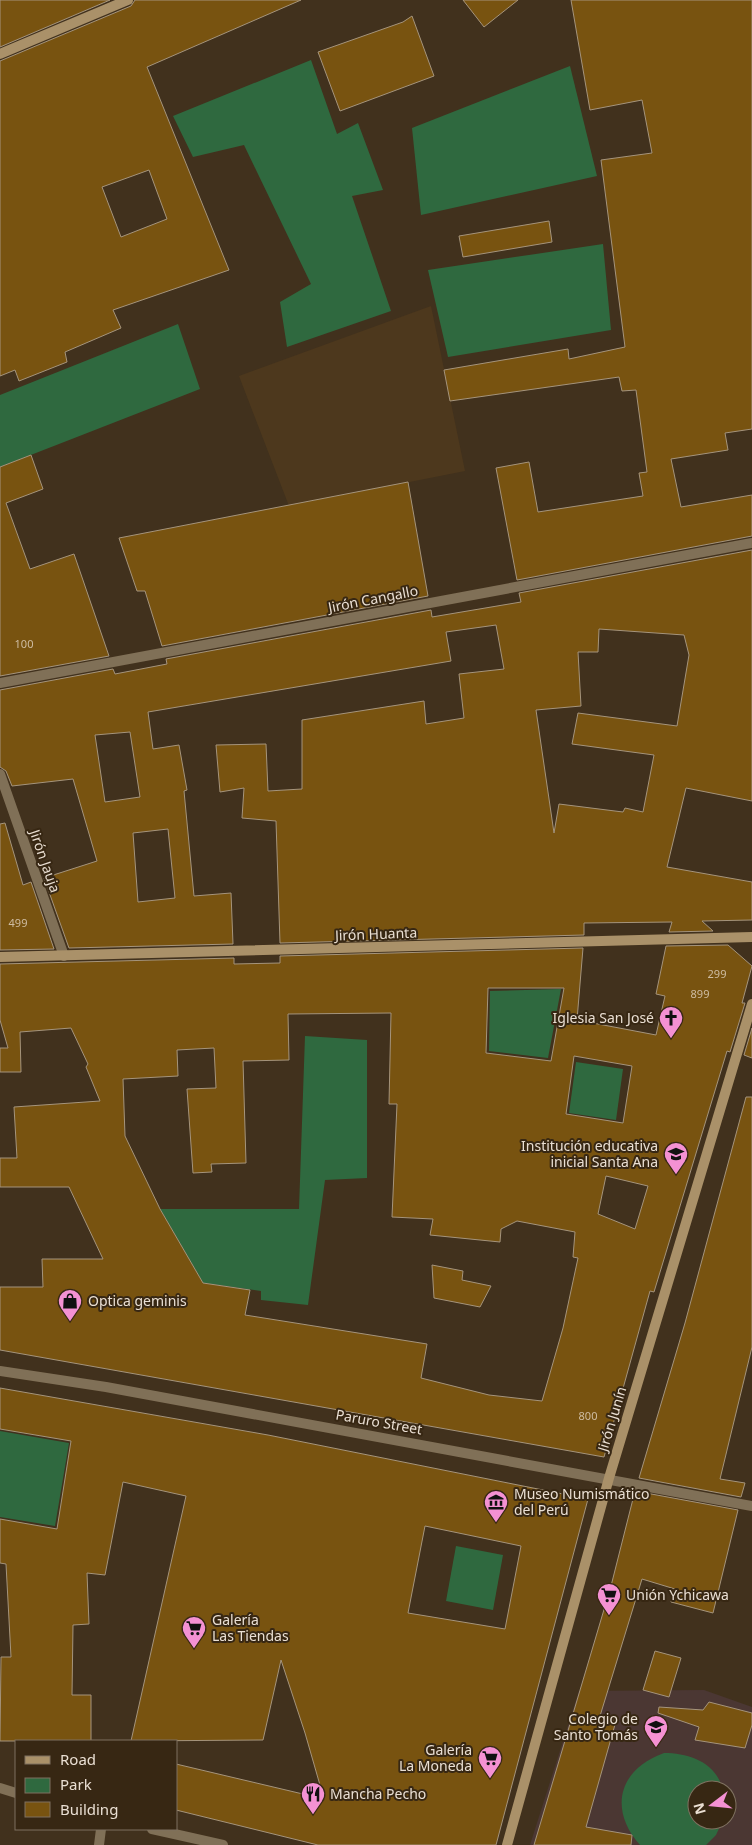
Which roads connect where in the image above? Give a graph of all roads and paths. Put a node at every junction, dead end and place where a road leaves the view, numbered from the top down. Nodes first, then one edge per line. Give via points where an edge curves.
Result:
1 (128, 0) edge
2 (0, 54) edge
3 (752, 543) edge
4 (0, 682) edge
5 (0, 774) edge
6 (752, 937) edge
7 (64, 956) junction
8 (0, 957) edge
9 (752, 1004) edge
10 (0, 1371) edge
11 (609, 1478) junction
12 (752, 1506) edge
13 (0, 1788) edge
14 (15, 1793) edge
15 (101, 1830) edge
16 (156, 1830) edge
17 (99, 1845) edge
18 (223, 1845) edge
19 (507, 1845) edge

1 - 2 street
3 - 4 street, Jirón Cangallo
5 - 7 street, Jirón Jauja
6 - 7 street, Jirón Huanta
7 - 8 street, Jirón Huanta
9 - 11 street, Jirón Junín
10 - 11 street, Paruro Street via 106,1387
11 - 12 street, Paruro Street
11 - 19 street, Jirón Junín
13 - 14 street
15 - 17 street
16 - 18 street

